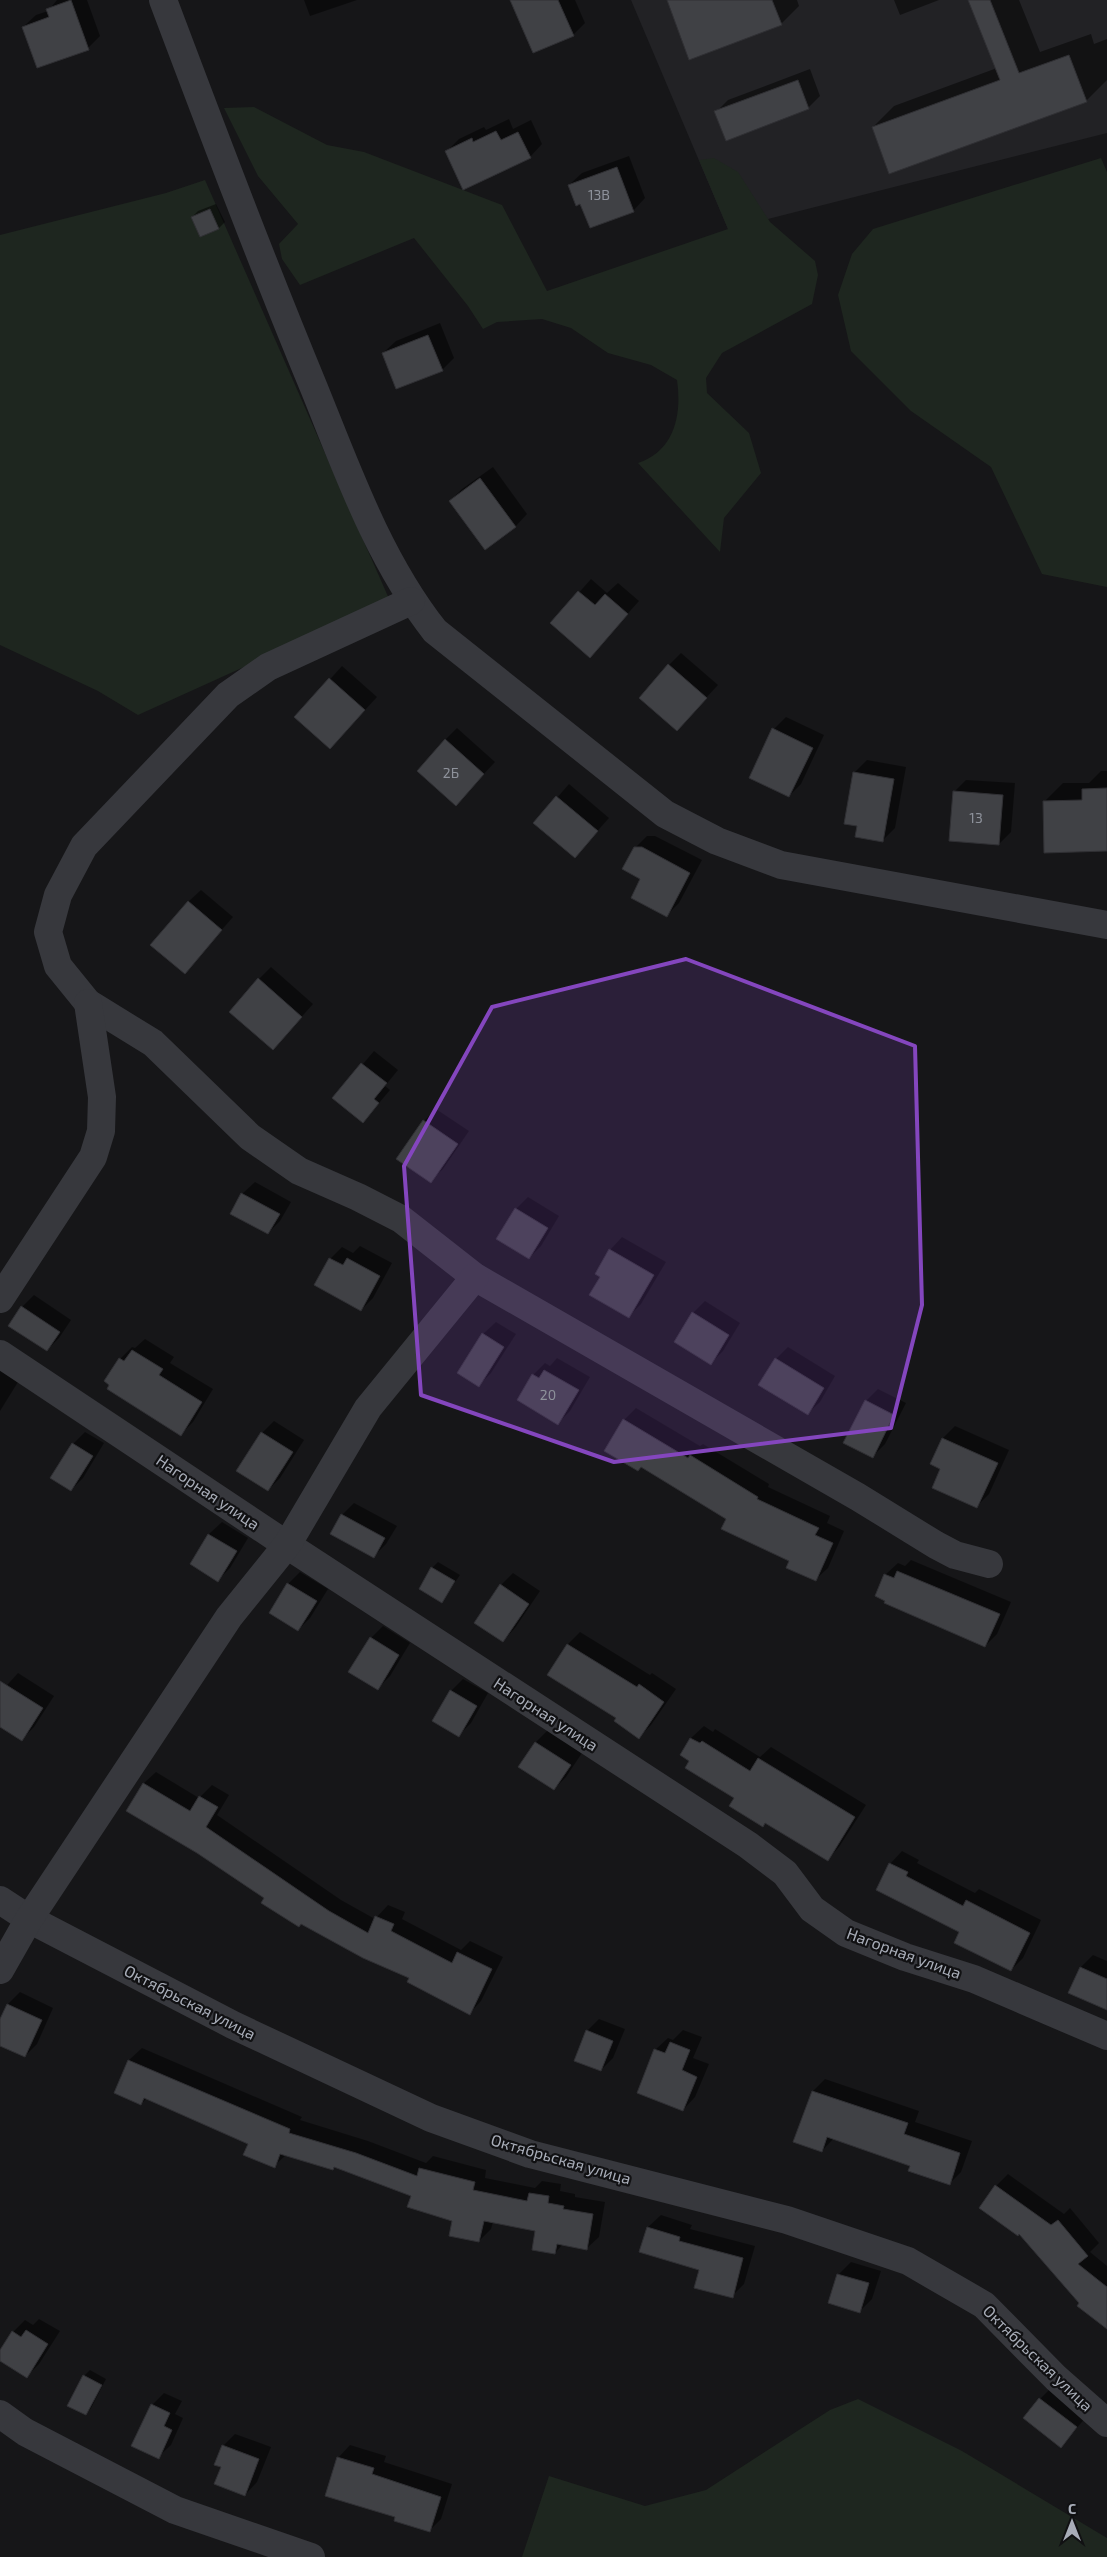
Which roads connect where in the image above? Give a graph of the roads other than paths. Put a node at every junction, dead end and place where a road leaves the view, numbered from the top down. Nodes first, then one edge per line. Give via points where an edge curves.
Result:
1 (163, 0) edge
2 (411, 601) junction
3 (1107, 926) edge
4 (88, 1003) junction
5 (475, 1277) junction
6 (0, 1299) edge
7 (0, 1354) edge
8 (286, 1545) junction
9 (989, 1564) dead end
10 (0, 1900) edge
11 (29, 1919) junction
12 (0, 1970) edge
13 (1107, 2036) edge
14 (0, 2414) edge
15 (1107, 2423) edge
16 (311, 2557) edge

1 - 2 street via 252,238 360,500
2 - 3 street via 435,631 560,732 665,814 717,842 781,865
2 - 4 street via 268,667 228,694 84,846 58,895 48,932 58,966
4 - 5 street via 153,1042 258,1143 299,1171 401,1219
4 - 6 street via 102,1098 101,1131 93,1157
5 - 8 street via 368,1408
5 - 9 street via 936,1545
7 - 8 street, Нагорная улица
8 - 11 street via 229,1617
8 - 13 street, Нагорная улица via 748,1846 785,1873 812,1909 846,1933 905,1957 974,1979
10 - 11 street, Октябрьская улица
11 - 12 street
11 - 15 street, Октябрьская улица via 233,2025 431,2118 530,2154 787,2220 908,2261 984,2305 1056,2378
14 - 16 street via 25,2432 175,2510

